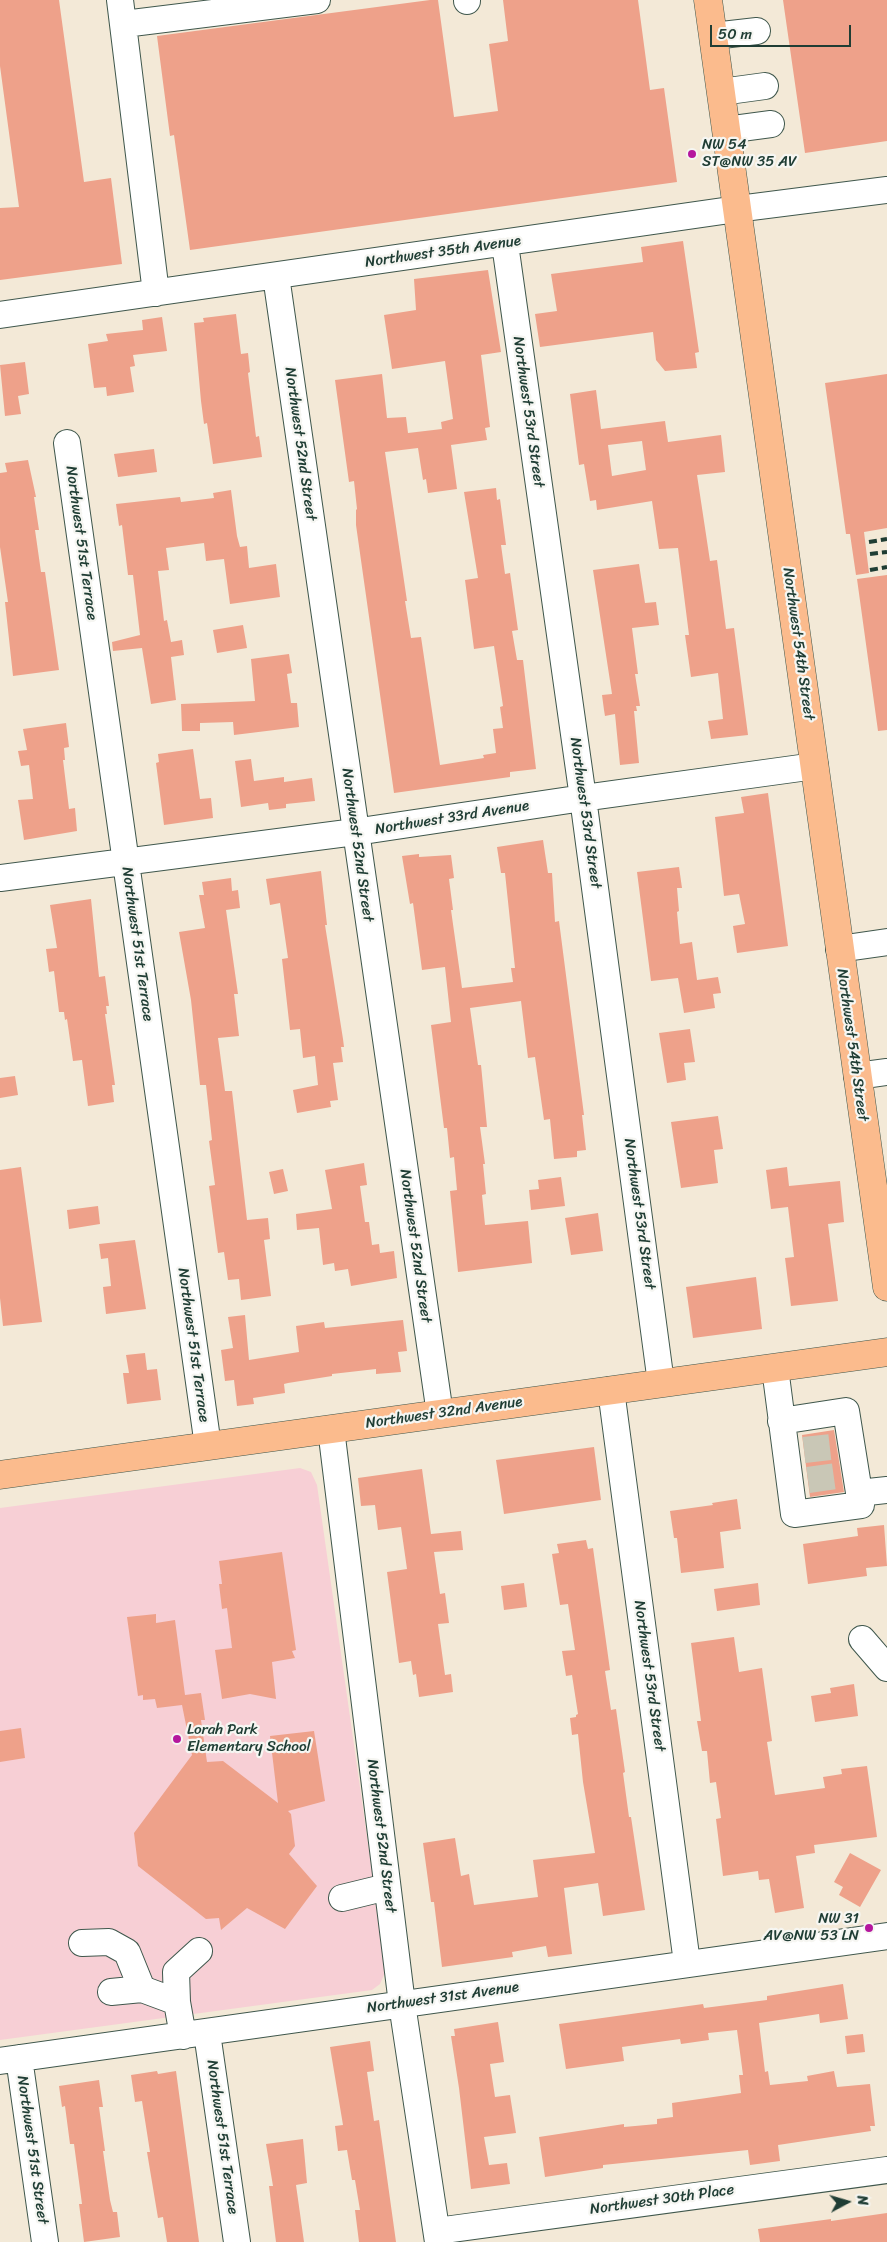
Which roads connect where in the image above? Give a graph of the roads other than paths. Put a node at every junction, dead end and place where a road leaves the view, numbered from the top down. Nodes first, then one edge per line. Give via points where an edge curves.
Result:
1 (317, 0) edge
2 (708, 0) edge
3 (122, 12) edge
4 (757, 30) dead end
5 (713, 36) junction
6 (764, 86) dead end
7 (721, 92) junction
8 (771, 124) dead end
9 (726, 130) junction
10 (887, 190) edge
11 (737, 209) junction
12 (505, 244) junction
13 (276, 276) junction
14 (156, 292) junction
15 (0, 315) edge
16 (67, 443) dead end
17 (815, 766) junction
18 (583, 798) junction
19 (355, 832) junction
20 (126, 861) junction
21 (0, 878) edge
22 (887, 942) edge
23 (839, 949) junction
24 (887, 1072) edge
25 (857, 1076) junction
26 (880, 1194) edge
27 (886, 1275) edge
28 (887, 1352) edge
29 (775, 1368) junction
30 (661, 1383) junction
31 (611, 1390) junction
32 (440, 1414) junction
33 (781, 1421) junction
34 (331, 1429) junction
35 (208, 1446) junction
36 (0, 1475) edge
37 (853, 1481) junction
38 (887, 1490) edge
39 (862, 1639) dead end
40 (887, 1668) edge
41 (387, 1887) junction
42 (342, 1898) dead end
43 (887, 1936) edge
44 (82, 1943) dead end
45 (199, 1952) dead end
46 (688, 1963) junction
47 (142, 1989) junction
48 (111, 1992) dead end
49 (177, 2002) junction
50 (402, 2004) junction
51 (195, 2034) junction
52 (10, 2059) edge
53 (887, 2170) edge
54 (438, 2236) edge
55 (45, 2242) edge
56 (237, 2242) edge

1 - 3 street
2 - 5 main road, Northwest 54th Street
3 - 14 street
4 - 5 street
5 - 7 main road, Northwest 54th Street
6 - 7 street
7 - 9 main road, Northwest 54th Street
8 - 9 street
9 - 11 main road, Northwest 54th Street
10 - 11 street, Northwest 35th Avenue
11 - 12 street, Northwest 35th Avenue
11 - 17 main road, Northwest 54th Street
12 - 13 street, Northwest 35th Avenue
12 - 18 street, Northwest 53rd Street
13 - 14 street, Northwest 35th Avenue
13 - 19 street, Northwest 52nd Street
14 - 15 street, Northwest 35th Avenue
16 - 20 street, Northwest 51st Terrace
17 - 18 street, Northwest 33rd Avenue
17 - 23 main road, Northwest 54th Street
18 - 19 street, Northwest 33rd Avenue
18 - 30 street, Northwest 53rd Street
19 - 20 street, Northwest 33rd Avenue
19 - 32 street, Northwest 52nd Street
20 - 21 street, Northwest 33rd Avenue
20 - 35 street, Northwest 51st Terrace
22 - 23 street
23 - 25 main road, Northwest 54th Street
24 - 25 street
25 - 26 main road, Northwest 54th Street
26 - 27 main road, Northwest 54th Street
28 - 29 main road, Northwest 32nd Avenue
29 - 30 main road, Northwest 32nd Avenue
29 - 33 street
30 - 31 main road, Northwest 32nd Avenue
31 - 32 main road, Northwest 32nd Avenue
31 - 46 street, Northwest 53rd Street
32 - 34 main road, Northwest 32nd Avenue
33 - 37 street via 846,1411 845,1446
33 - 37 street via 795,1451 799,1481 794,1514 861,1505
34 - 35 main road, Northwest 32nd Avenue
34 - 41 street, Northwest 52nd Street
35 - 36 main road, Northwest 32nd Avenue
37 - 38 street
39 - 40 street
41 - 42 street
41 - 50 street, Northwest 52nd Street
43 - 46 street, Northwest 31st Avenue
44 - 47 street via 109,1942 127,1952
45 - 49 street, Northwest 51st Terrace via 176,1972
46 - 50 street, Northwest 31st Avenue
47 - 48 street
47 - 49 street
49 - 51 street, Northwest 51st Terrace
50 - 51 street, Northwest 31st Avenue
50 - 54 street, Northwest 52nd Street
51 - 52 street, Northwest 31st Avenue
51 - 56 street, Northwest 51st Terrace
52 - 55 street, Northwest 51st Street
53 - 54 street, Northwest 30th Place

